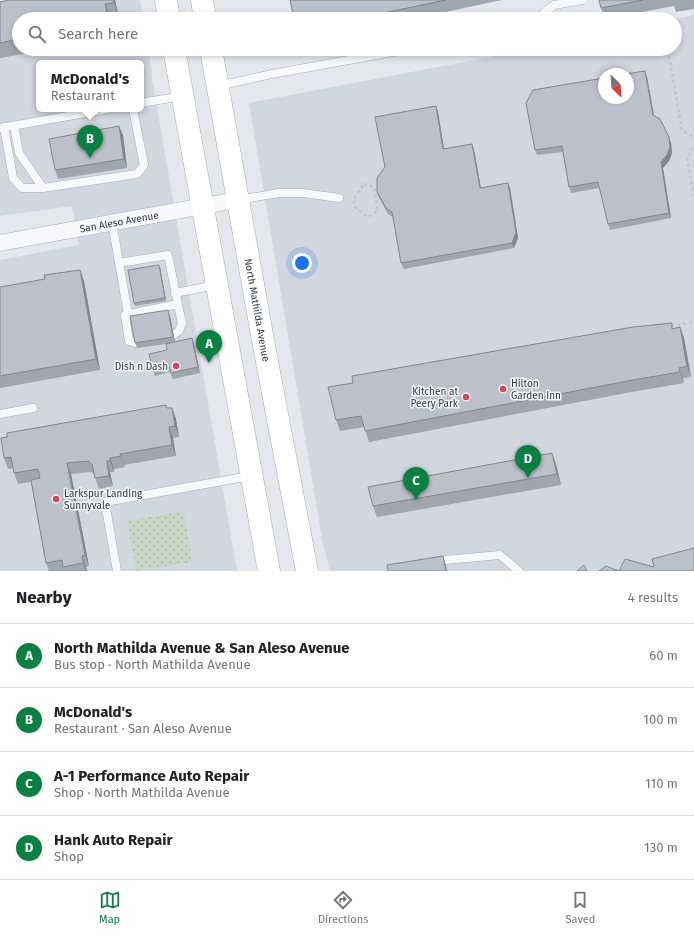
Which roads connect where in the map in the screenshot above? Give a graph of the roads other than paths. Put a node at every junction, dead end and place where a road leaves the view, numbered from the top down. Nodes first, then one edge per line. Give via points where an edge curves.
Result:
1 (166, 0) edge
2 (202, 0) edge
3 (583, 0) edge
4 (168, 12) edge
5 (205, 12) edge
6 (545, 12) edge
7 (175, 56) edge
8 (212, 56) edge
9 (371, 56) edge
10 (218, 86) junction
11 (183, 95) junction
12 (144, 102) edge
13 (91, 112) edge
14 (135, 112) edge
15 (14, 126) junction
16 (2, 128) edge
17 (43, 188) junction
18 (339, 198) dead end
19 (237, 200) junction
20 (202, 206) junction
21 (112, 222) junction
22 (0, 243) edge
23 (119, 263) junction
24 (217, 285) junction
25 (175, 293) junction
26 (178, 304) junction
27 (128, 314) junction
28 (173, 335) edge
29 (136, 343) edge
30 (33, 408) dead end
31 (0, 414) edge
32 (251, 476) junction
33 (425, 563) edge
34 (118, 571) edge
35 (268, 571) edge
36 (307, 571) edge
37 (519, 571) edge

1 - 4 main road
2 - 5 main road
3 - 6 lane via 554,5
7 - 11 main road
8 - 10 main road, North Mathilda Avenue
9 - 10 lane
10 - 19 main road, North Mathilda Avenue
11 - 12 lane
11 - 20 main road
13 - 15 lane
14 - 17 lane via 144,165 137,174
15 - 16 lane
15 - 17 lane via 19,153
16 - 17 lane via 13,178 22,188
18 - 19 lane via 279,193
19 - 20 street, San Aleso Avenue
19 - 36 main road, North Mathilda Avenue
20 - 21 street, San Aleso Avenue
20 - 24 main road
21 - 22 street, San Aleso Avenue
21 - 23 lane
23 - 25 lane via 168,255
23 - 27 lane
24 - 25 lane
24 - 32 main road
25 - 26 lane
26 - 27 lane
26 - 28 lane via 182,324 179,331
27 - 29 lane via 125,315 129,340
30 - 31 lane
32 - 34 lane via 105,502
32 - 35 main road
33 - 37 lane via 500,555

